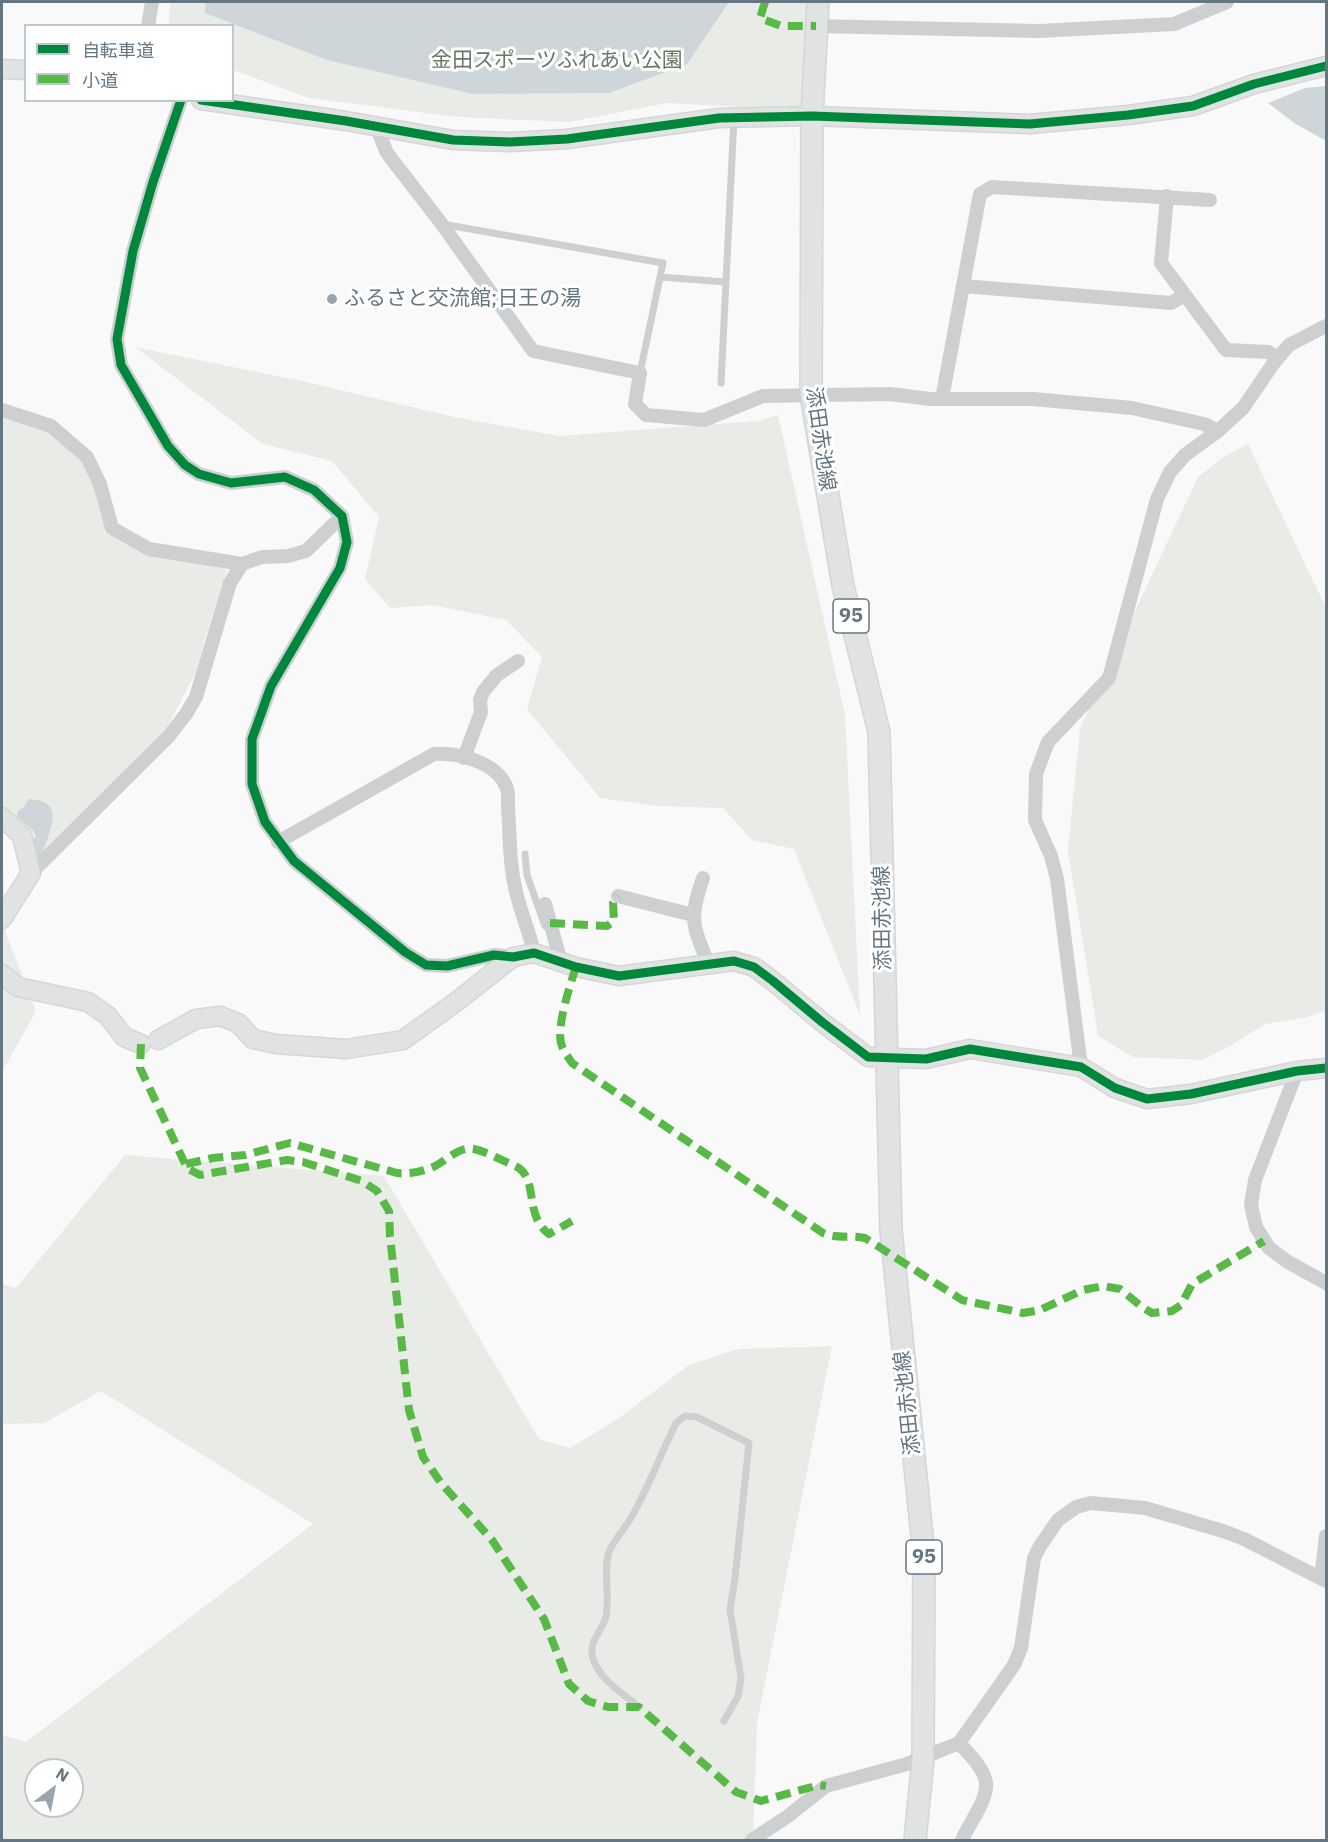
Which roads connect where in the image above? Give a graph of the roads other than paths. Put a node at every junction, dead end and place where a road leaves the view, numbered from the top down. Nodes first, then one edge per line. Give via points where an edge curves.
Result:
1 (152, 2) edge
2 (818, 2) edge
3 (1227, 2) edge
4 (148, 24) edge
5 (816, 26) junction
6 (1326, 66) edge
7 (2, 69) edge
8 (24, 70) edge
9 (180, 102) edge
10 (214, 102) edge
11 (812, 116) junction
12 (734, 118) junction
13 (376, 126) junction
14 (1167, 196) junction
15 (1210, 200) dead end
16 (441, 223) junction
17 (660, 277) junction
18 (726, 282) junction
19 (963, 286) junction
20 (1185, 295) junction
21 (1326, 326) edge
22 (1278, 358) junction
23 (640, 373) junction
24 (721, 383) dead end
25 (811, 394) junction
26 (942, 399) junction
27 (2, 410) edge
28 (1218, 431) junction
29 (342, 516) junction
30 (242, 564) junction
31 (518, 661) dead end
32 (464, 758) junction
33 (2, 818) edge
34 (278, 842) junction
35 (525, 854) dead end
36 (31, 873) junction
37 (703, 878) dead end
38 (618, 896) dead end
39 (545, 904) dead end
40 (693, 915) junction
41 (2, 919) edge
42 (534, 953) junction
43 (559, 955) junction
44 (513, 957) junction
45 (708, 963) junction
46 (2, 974) edge
47 (885, 1059) junction
48 (1081, 1067) junction
49 (1326, 1068) edge
50 (1297, 1071) junction
51 (1326, 1283) edge
52 (1326, 1536) edge
53 (1324, 1579) edge
54 (639, 1707) dead end
55 (724, 1721) dead end
56 (959, 1743) junction
57 (923, 1759) junction
58 (752, 1840) edge
59 (915, 1840) edge
60 (962, 1840) edge

1 - 4 street
2 - 5 main road, 添田赤池線 / 95
3 - 5 street via 1174,24 1040,31
5 - 11 main road, 添田赤池線 / 95
6 - 11 street via 1254,84 1193,106 1128,115 1030,124
7 - 8 street
9 - 29 street via 133,251 117,339 121,365 168,446 185,465 199,474 231,483 285,477 314,490
10 - 13 street
11 - 12 street
11 - 25 main road, 添田赤池線 / 95
12 - 13 street via 567,139 510,142 453,140
12 - 18 lane
13 - 16 street via 387,153
14 - 15 street
14 - 19 street via 992,187 980,194
14 - 20 street via 1161,262
16 - 17 lane via 663,263
16 - 23 street via 533,351
17 - 18 lane
17 - 23 lane
18 - 24 lane
19 - 20 street via 1171,303
19 - 26 street
20 - 22 street via 1226,350 1268,352
21 - 22 street via 1289,345
22 - 28 street via 1243,408
23 - 25 street via 635,404 646,416 704,420 763,396
25 - 26 street via 890,394
25 - 47 main road, 添田赤池線 / 95 via 843,586 879,732
26 - 28 street via 1033,399 1132,408 1204,424
27 - 30 street via 51,426 87,457 100,484 112,528 148,549
28 - 48 street via 1185,454 1170,472 1157,499 1109,678 1048,742 1036,774 1035,819 1057,879
29 - 30 street via 306,551
29 - 34 street via 347,542 340,568 271,686 252,739 252,784 265,822
30 - 36 street via 230,583 196,697 186,714 169,736
31 - 32 street via 497,675 483,692 481,712
32 - 34 street via 434,754
32 - 42 street via 497,773 507,786 513,880
33 - 36 street via 22,836
34 - 44 street via 294,861 426,965 447,966 494,955
35 - 43 lane via 526,876
36 - 41 street
37 - 40 street
38 - 40 street
39 - 43 street
40 - 45 street
42 - 43 street
42 - 44 street
43 - 45 street via 619,976
44 - 46 street via 403,1040 346,1049 253,1039 238,1023 220,1016 196,1018 149,1042 124,1037 108,1016 88,1002 18,987
45 - 47 street via 734,961 754,967 868,1057
47 - 48 street via 926,1059 970,1049
47 - 57 main road, 添田赤池線 / 95 via 894,1276 924,1556
48 - 50 street via 1115,1088 1147,1099 1191,1094
49 - 50 street
50 - 51 street via 1255,1180 1251,1205 1256,1227 1269,1248
52 - 53 street
53 - 56 street via 1244,1539 1156,1511 1091,1503 1076,1507 1058,1521 1034,1558 1021,1648 1014,1665
54 - 55 lane via 606,1680 591,1647 605,1619 608,1555 630,1519 676,1423 685,1416 697,1417 750,1443 730,1610 741,1678 738,1696
56 - 57 street
56 - 60 street via 978,1765 986,1784 982,1802
57 - 58 street via 826,1786
57 - 59 main road, 添田赤池線 / 95

